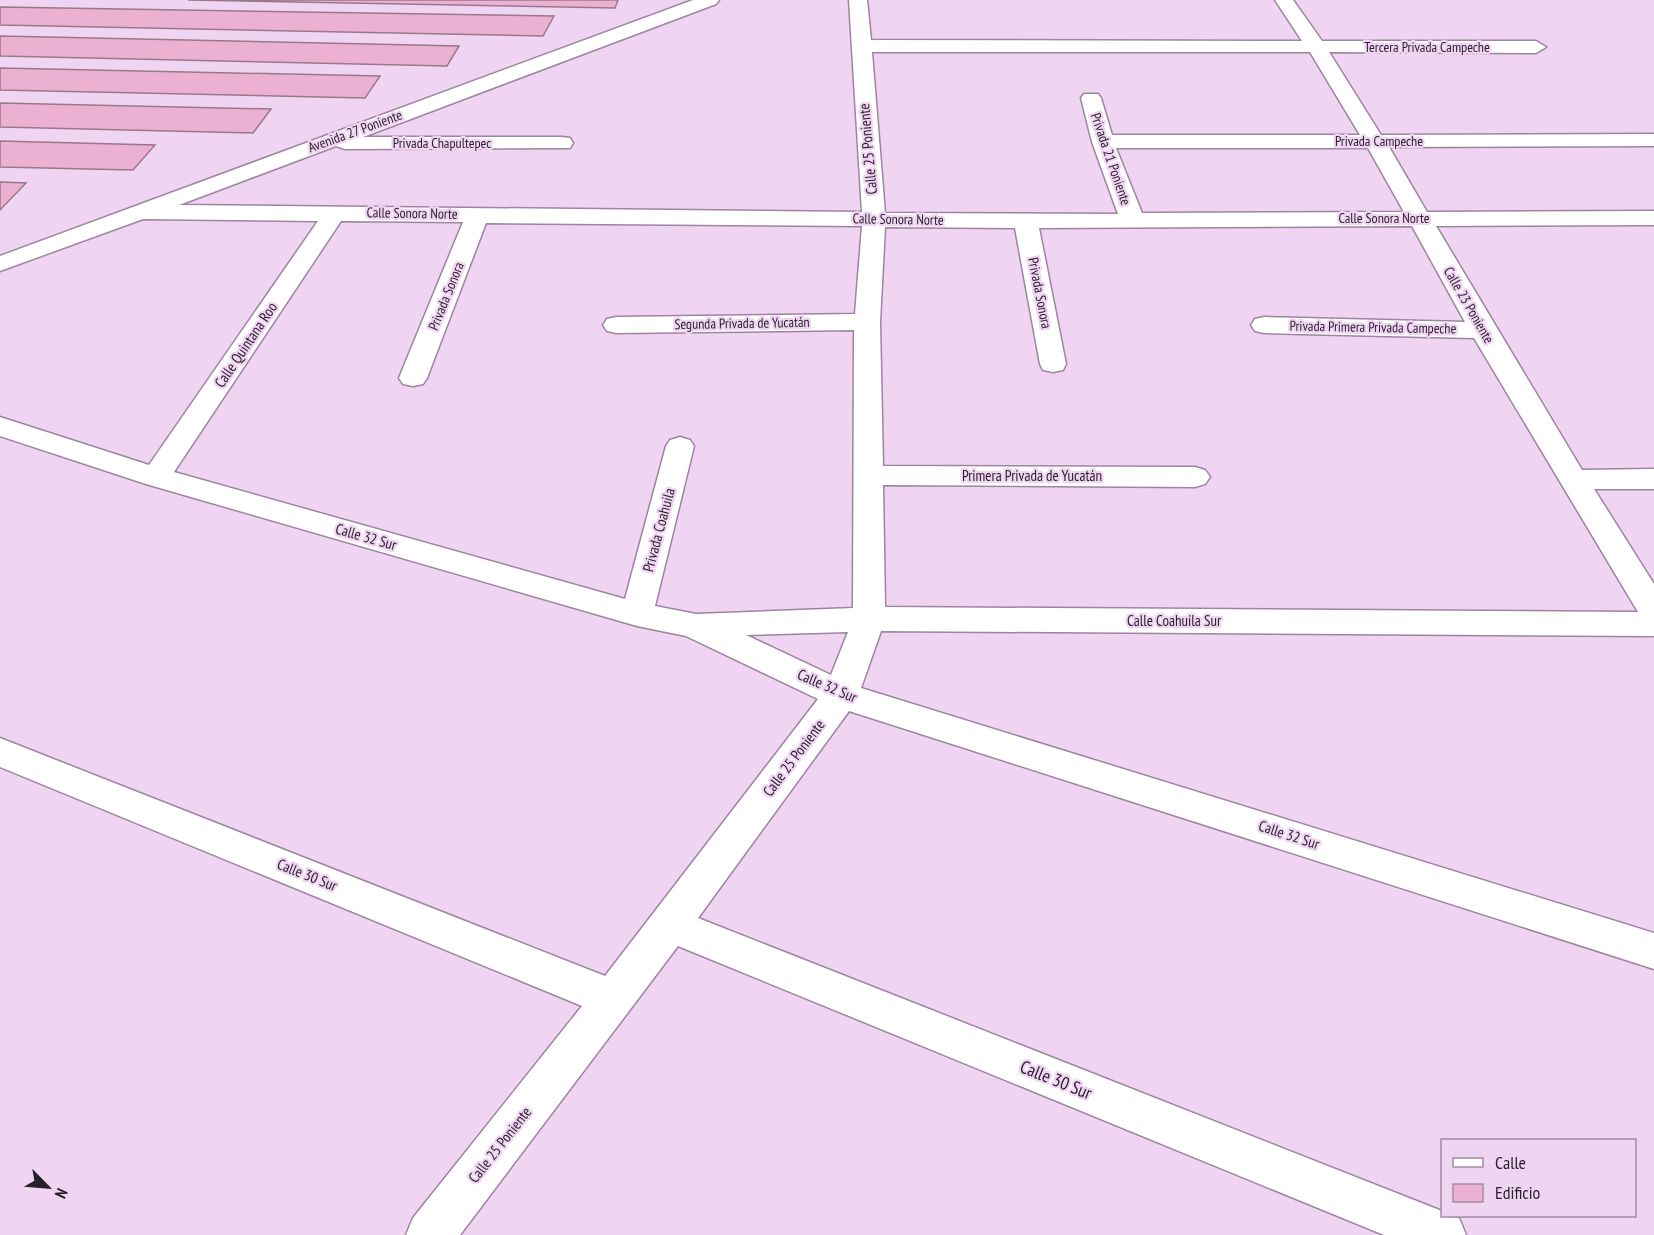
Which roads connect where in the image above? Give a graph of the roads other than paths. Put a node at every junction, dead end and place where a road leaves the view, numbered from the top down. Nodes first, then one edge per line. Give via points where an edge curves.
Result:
1 (710, 0) edge
2 (858, 0) edge
3 (1284, 0) edge
4 (860, 46) junction
5 (1536, 47) dead end
6 (1318, 48) junction
7 (1091, 98) dead end
8 (1654, 140) edge
9 (1374, 141) junction
10 (1103, 142) junction
11 (323, 143) junction
12 (562, 143) dead end
13 (141, 212) junction
14 (335, 213) junction
15 (478, 214) junction
16 (1420, 218) junction
17 (1654, 218) edge
18 (874, 219) junction
19 (1132, 219) junction
20 (1026, 221) junction
21 (0, 264) edge
22 (867, 322) junction
23 (616, 325) dead end
24 (1264, 325) dead end
25 (1483, 330) junction
26 (1053, 364) dead end
27 (413, 378) dead end
28 (0, 426) edge
29 (680, 446) dead end
30 (869, 475) junction
31 (156, 477) junction
32 (1195, 477) dead end
33 (1654, 479) edge
34 (1575, 480) junction
35 (1654, 611) edge
36 (637, 614) junction
37 (869, 618) junction
38 (1654, 624) edge
39 (694, 625) junction
40 (842, 695) junction
41 (0, 752) edge
42 (670, 925) junction
43 (1654, 951) edge
44 (614, 999) junction
45 (430, 1235) edge
46 (1442, 1235) edge

1 - 11 street, Avenida 27 Poniente
2 - 4 street, Calle 25 Poniente
3 - 6 street, Calle 23 Poniente
4 - 6 street
4 - 18 street, Calle 25 Poniente
5 - 6 street, Tercera Privada Campeche
6 - 9 street, Calle 23 Poniente
7 - 10 street, Privada 21 Poniente
8 - 9 street, Privada Campeche
9 - 10 street, Privada Campeche
9 - 16 street, Calle 23 Poniente
10 - 19 street, Privada 21 Poniente
11 - 12 street, Privada Chapultepec
11 - 13 street, Avenida 27 Poniente
13 - 14 street, Calle Sonora Norte
13 - 21 street, Avenida 27 Poniente
14 - 15 street, Calle Sonora Norte
14 - 31 street, Calle Quintana Roo
15 - 18 street, Calle Sonora Norte
15 - 27 street, Privada Sonora
16 - 17 street, Calle Sonora Norte
16 - 19 street, Calle Sonora Norte
16 - 25 street, Calle 23 Poniente
18 - 20 street, Calle Sonora Norte
18 - 22 street, Calle 25 Poniente
19 - 20 street, Calle Sonora Norte
20 - 26 street, Privada Sonora
22 - 23 street, Segunda Privada de Yucatán
22 - 30 street, Calle 25 Poniente
24 - 25 street, Privada Primera Privada Campeche
25 - 34 street, Calle 23 Poniente
28 - 31 street, Calle 32 Sur
29 - 36 street, Privada Coahuila
30 - 32 street, Primera Privada de Yucatán
30 - 37 street, Calle 25 Poniente
31 - 36 street, Calle 32 Sur
33 - 34 street
34 - 35 street, Calle 23 Poniente
36 - 39 street, Calle 32 Sur
37 - 38 street, Calle Coahuila Sur
37 - 39 street, Calle Coahuila Sur
37 - 40 street, Calle 25 Poniente
39 - 40 street, Calle 32 Sur
40 - 42 street, Calle 25 Poniente
40 - 43 street, Calle 32 Sur
41 - 44 street, Calle 30 Sur
42 - 44 street, Calle 25 Poniente
42 - 46 street, Calle 30 Sur
44 - 45 street, Calle 25 Poniente

